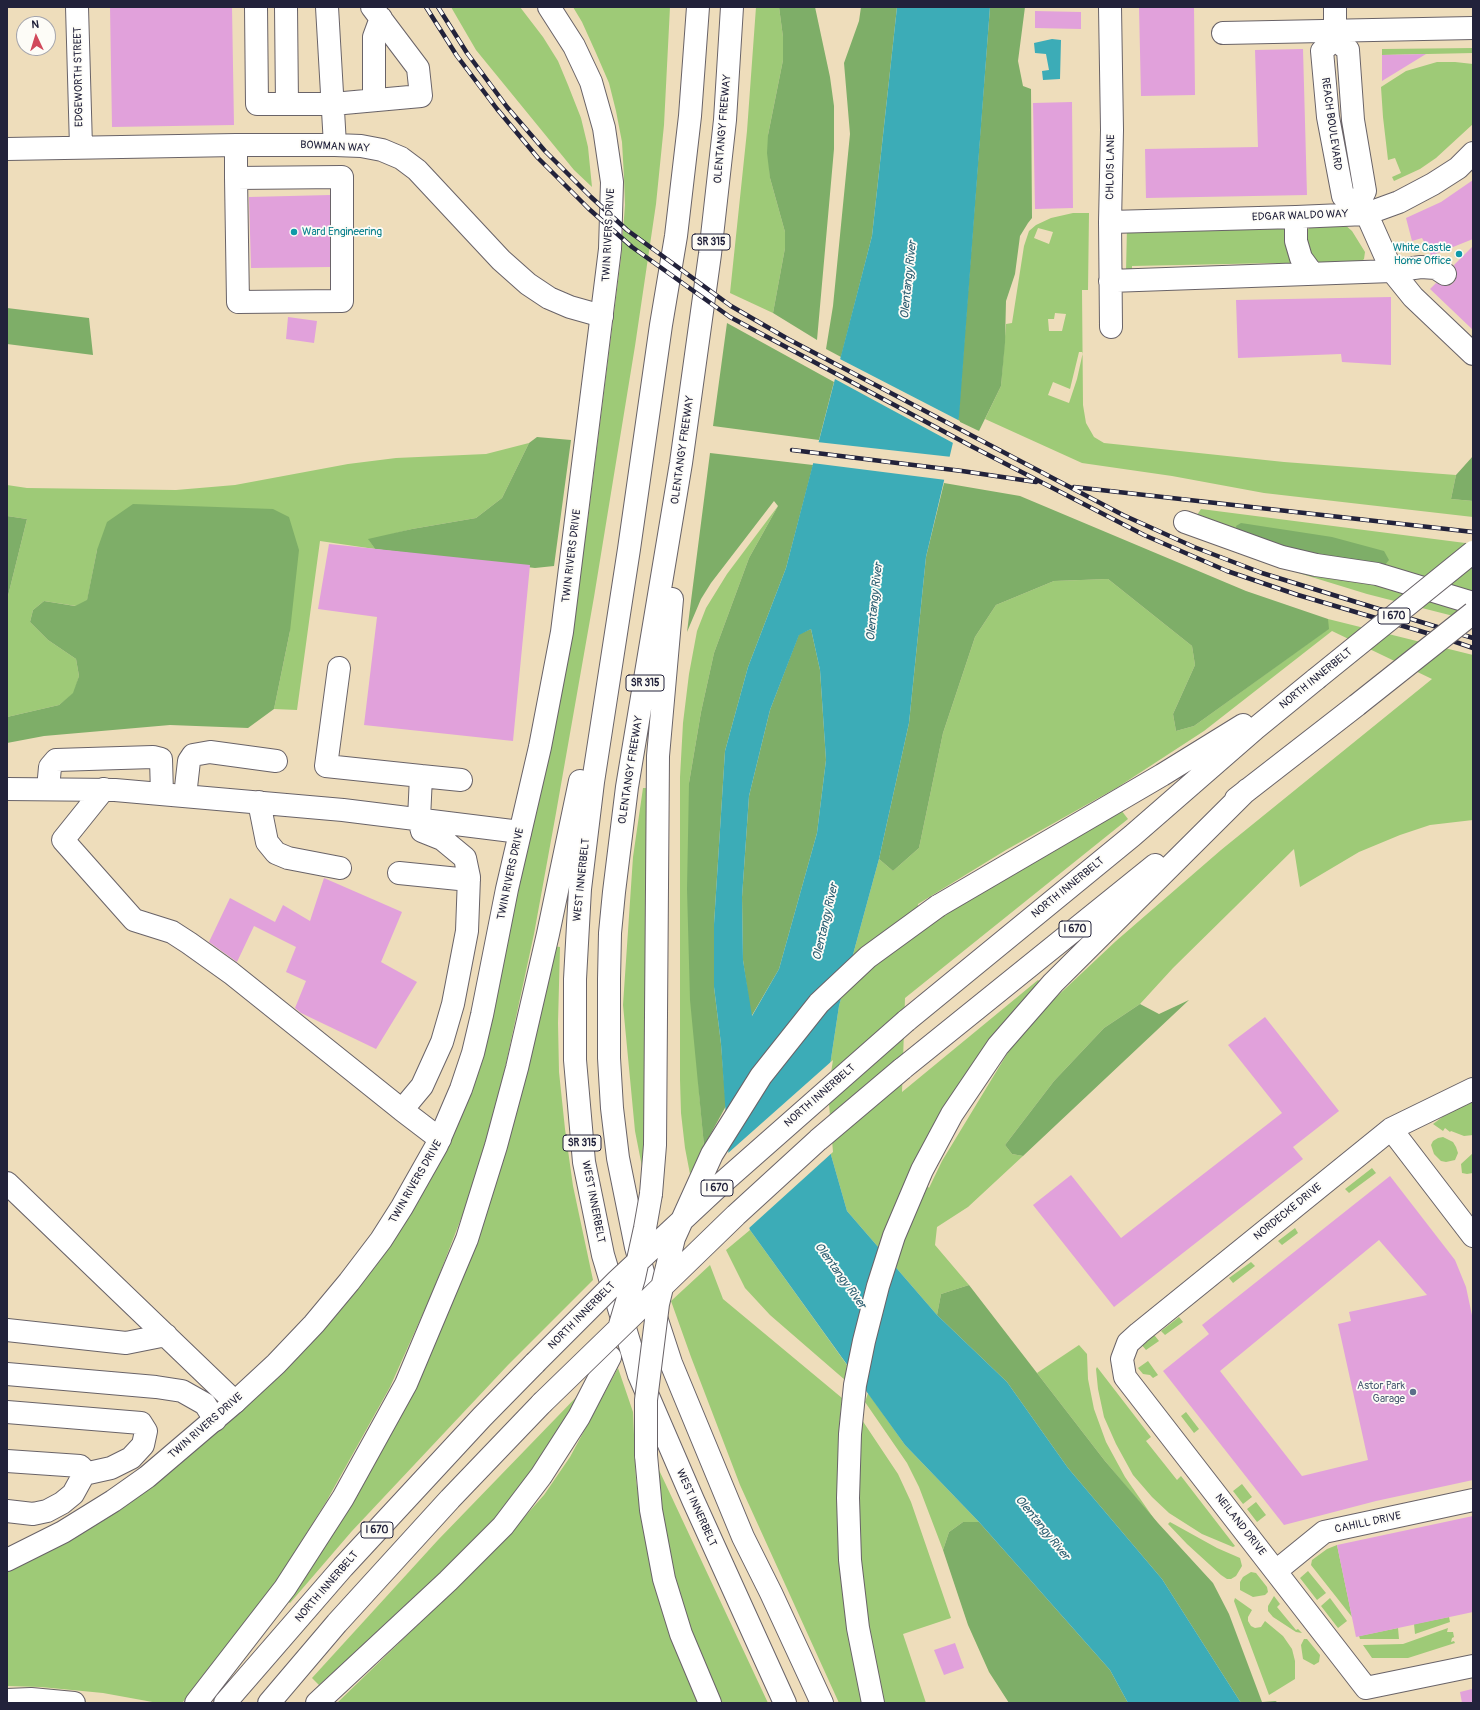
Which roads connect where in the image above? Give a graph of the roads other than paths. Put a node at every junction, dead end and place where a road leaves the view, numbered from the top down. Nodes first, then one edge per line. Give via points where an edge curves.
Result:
1 (77, 7) edge
2 (256, 7) edge
3 (286, 7) edge
4 (327, 7) edge
5 (549, 7) edge
6 (698, 7) edge
7 (732, 7) edge
8 (1110, 7) edge
9 (1335, 7) edge
10 (377, 13) edge
11 (1473, 28) edge
12 (1222, 33) dead end
13 (1335, 35) junction
14 (374, 100) junction
15 (287, 104) junction
16 (333, 104) junction
17 (236, 145) junction
18 (335, 145) junction
19 (81, 147) junction
20 (7, 149) edge
21 (1473, 153) edge
22 (236, 178) junction
23 (1362, 208) junction
24 (1296, 217) junction
25 (1110, 222) junction
26 (1392, 271) junction
27 (1312, 273) junction
28 (1445, 274) dead end
29 (1110, 281) junction
30 (602, 316) junction
31 (1111, 327) dead end
32 (1473, 354) edge
33 (680, 476) junction
34 (1185, 522) dead end
35 (629, 549) junction
36 (1473, 552) edge
37 (1473, 603) edge
38 (1473, 613) edge
39 (339, 668) dead end
40 (1316, 679) junction
41 (276, 760) dead end
42 (421, 776) junction
43 (461, 780) dead end
44 (7, 789) edge
45 (48, 789) junction
46 (104, 789) junction
47 (1247, 790) junction
48 (162, 794) junction
49 (185, 796) junction
50 (259, 802) junction
51 (419, 819) junction
52 (520, 832) junction
53 (340, 868) dead end
54 (399, 873) dead end
55 (469, 880) junction
56 (1473, 1089) edge
57 (402, 1110) junction
58 (1390, 1129) junction
59 (440, 1139) junction
60 (7, 1183) edge
61 (1473, 1236) edge
62 (7, 1330) edge
63 (166, 1335) junction
64 (1122, 1359) joint
65 (7, 1374) edge
66 (235, 1402) junction
67 (7, 1412) edge
68 (215, 1420) junction
69 (7, 1461) edge
70 (84, 1474) junction
71 (1473, 1500) edge
72 (7, 1511) edge
73 (7, 1560) edge
74 (1276, 1571) junction
75 (1473, 1666) edge
76 (7, 1700) edge
77 (74, 1703) edge
78 (196, 1703) edge
79 (225, 1703) edge
80 (269, 1703) edge
81 (317, 1703) edge
82 (710, 1703) edge
83 (785, 1703) edge
84 (822, 1703) edge
85 (873, 1703) edge

1 - 19 main road, EDGEWORTH STREET
2 - 15 main road via 257,104
3 - 15 main road
4 - 16 main road
5 - 30 main road, TWIN RIVERS DRIVE via 574,46 591,82 604,128 612,182 612,210
6 - 35 main road, SR 315 via 690,116 676,236
7 - 33 main road, OLENTANGY FREEWAY / SR 315 via 725,120
8 - 25 main road, CHLOIS LANE
9 - 13 main road
10 - 14 main road via 374,37
10 - 14 main road via 418,68 421,96
11 - 13 main road
12 - 13 main road
13 - 23 main road, REACH BOULEVARD via 1322,51 1328,117 1343,196
14 - 16 main road
15 - 16 main road
16 - 18 main road
17 - 18 main road, BOWMAN WAY
17 - 19 main road, BOWMAN WAY
17 - 22 main road
18 - 30 main road, BOWMAN WAY via 382,150 402,158 433,184 501,260 528,284 549,298
19 - 20 main road, BOWMAN WAY
21 - 23 main road, EDGAR WALDO WAY via 1458,168 1399,202
22 - 22 main road via 238,302 342,301 342,177
23 - 24 main road, EDGAR WALDO WAY
23 - 26 main road
24 - 25 main road, EDGAR WALDO WAY
24 - 27 main road via 1296,241 1301,258
25 - 29 main road, CHLOIS LANE
26 - 27 main road
26 - 28 main road via 1436,268
26 - 32 main road via 1413,297
27 - 29 main road
29 - 31 main road, CHLOIS LANE
30 - 52 main road, TWIN RIVERS DRIVE via 562,632
33 - 81 main road, bridge via 658,756 655,1145 645,1228 625,1312 610,1357 575,1423 541,1476 503,1526
33 - 84 main road, OLENTANGY FREEWAY / SR 315 via 627,787 614,892 610,933 609,1058 612,1108 618,1158 636,1247 671,1363 743,1537
34 - 37 main road via 1282,557 1377,574
35 - 78 main road via 519,1060 467,1239 406,1384 343,1498 284,1588
35 - 83 main road, WEST INNERBELT / SR 315 via 593,782 580,889 575,978 575,1060 584,1162 603,1255 639,1375
36 - 40 main road, NORTH INNERBELT / I 670, bridge
38 - 47 main road, I 670, bridge
39 - 42 main road via 326,766
40 - 79 main road, NORTH INNERBELT / I 670, bridge via 1132,836 906,1021 617,1281 482,1417 344,1567
40 - 82 main road, bridge via 1162,776 938,906 868,957 818,1003 761,1076 712,1154 674,1238 658,1304 646,1400 646,1455 651,1510 664,1579 681,1634
41 - 49 main road via 210,752 193,754 189,761
42 - 43 main road
42 - 51 main road
44 - 45 main road
45 - 46 main road
45 - 48 main road via 50,767 56,760 153,756 161,759
46 - 48 main road
46 - 57 main road via 63,840 134,920 172,932 189,943 231,973
47 - 80 main road, I 670, bridge via 902,1069 736,1214 542,1403 348,1611
47 - 85 main road via 1053,983 998,1046 952,1114 922,1170 894,1236 878,1286 855,1385 850,1434 850,1560 858,1628
48 - 49 main road
49 - 50 main road
50 - 51 main road
50 - 53 main road via 267,842 276,853 288,858
51 - 52 main road
51 - 55 main road via 422,831 442,840 465,858
52 - 59 main road, TWIN RIVERS DRIVE via 473,1053
54 - 55 main road
55 - 57 main road via 468,931 453,1004 442,1042 422,1086
56 - 58 main road, NORDECKE DRIVE
57 - 59 main road
58 - 61 main road
58 - 64 main road, NORDECKE DRIVE via 1138,1333 1128,1343
59 - 66 main road, TWIN RIVERS DRIVE via 402,1207 349,1282 314,1324
60 - 63 main road
62 - 63 main road via 126,1343
63 - 66 main road
64 - 74 main road, NEILAND DRIVE via 1125,1377
65 - 68 main road via 182,1391 205,1404
66 - 68 main road, TWIN RIVERS DRIVE
67 - 70 main road via 141,1423 146,1431 143,1445 131,1458 111,1468
68 - 73 main road, TWIN RIVERS DRIVE via 147,1477 113,1501 63,1532
69 - 70 main road via 80,1466
70 - 72 main road via 73,1494 62,1504 33,1514
71 - 74 main road, CAHILL DRIVE via 1324,1532
74 - 75 main road, NEILAND DRIVE via 1366,1688
76 - 77 main road via 31,1699

